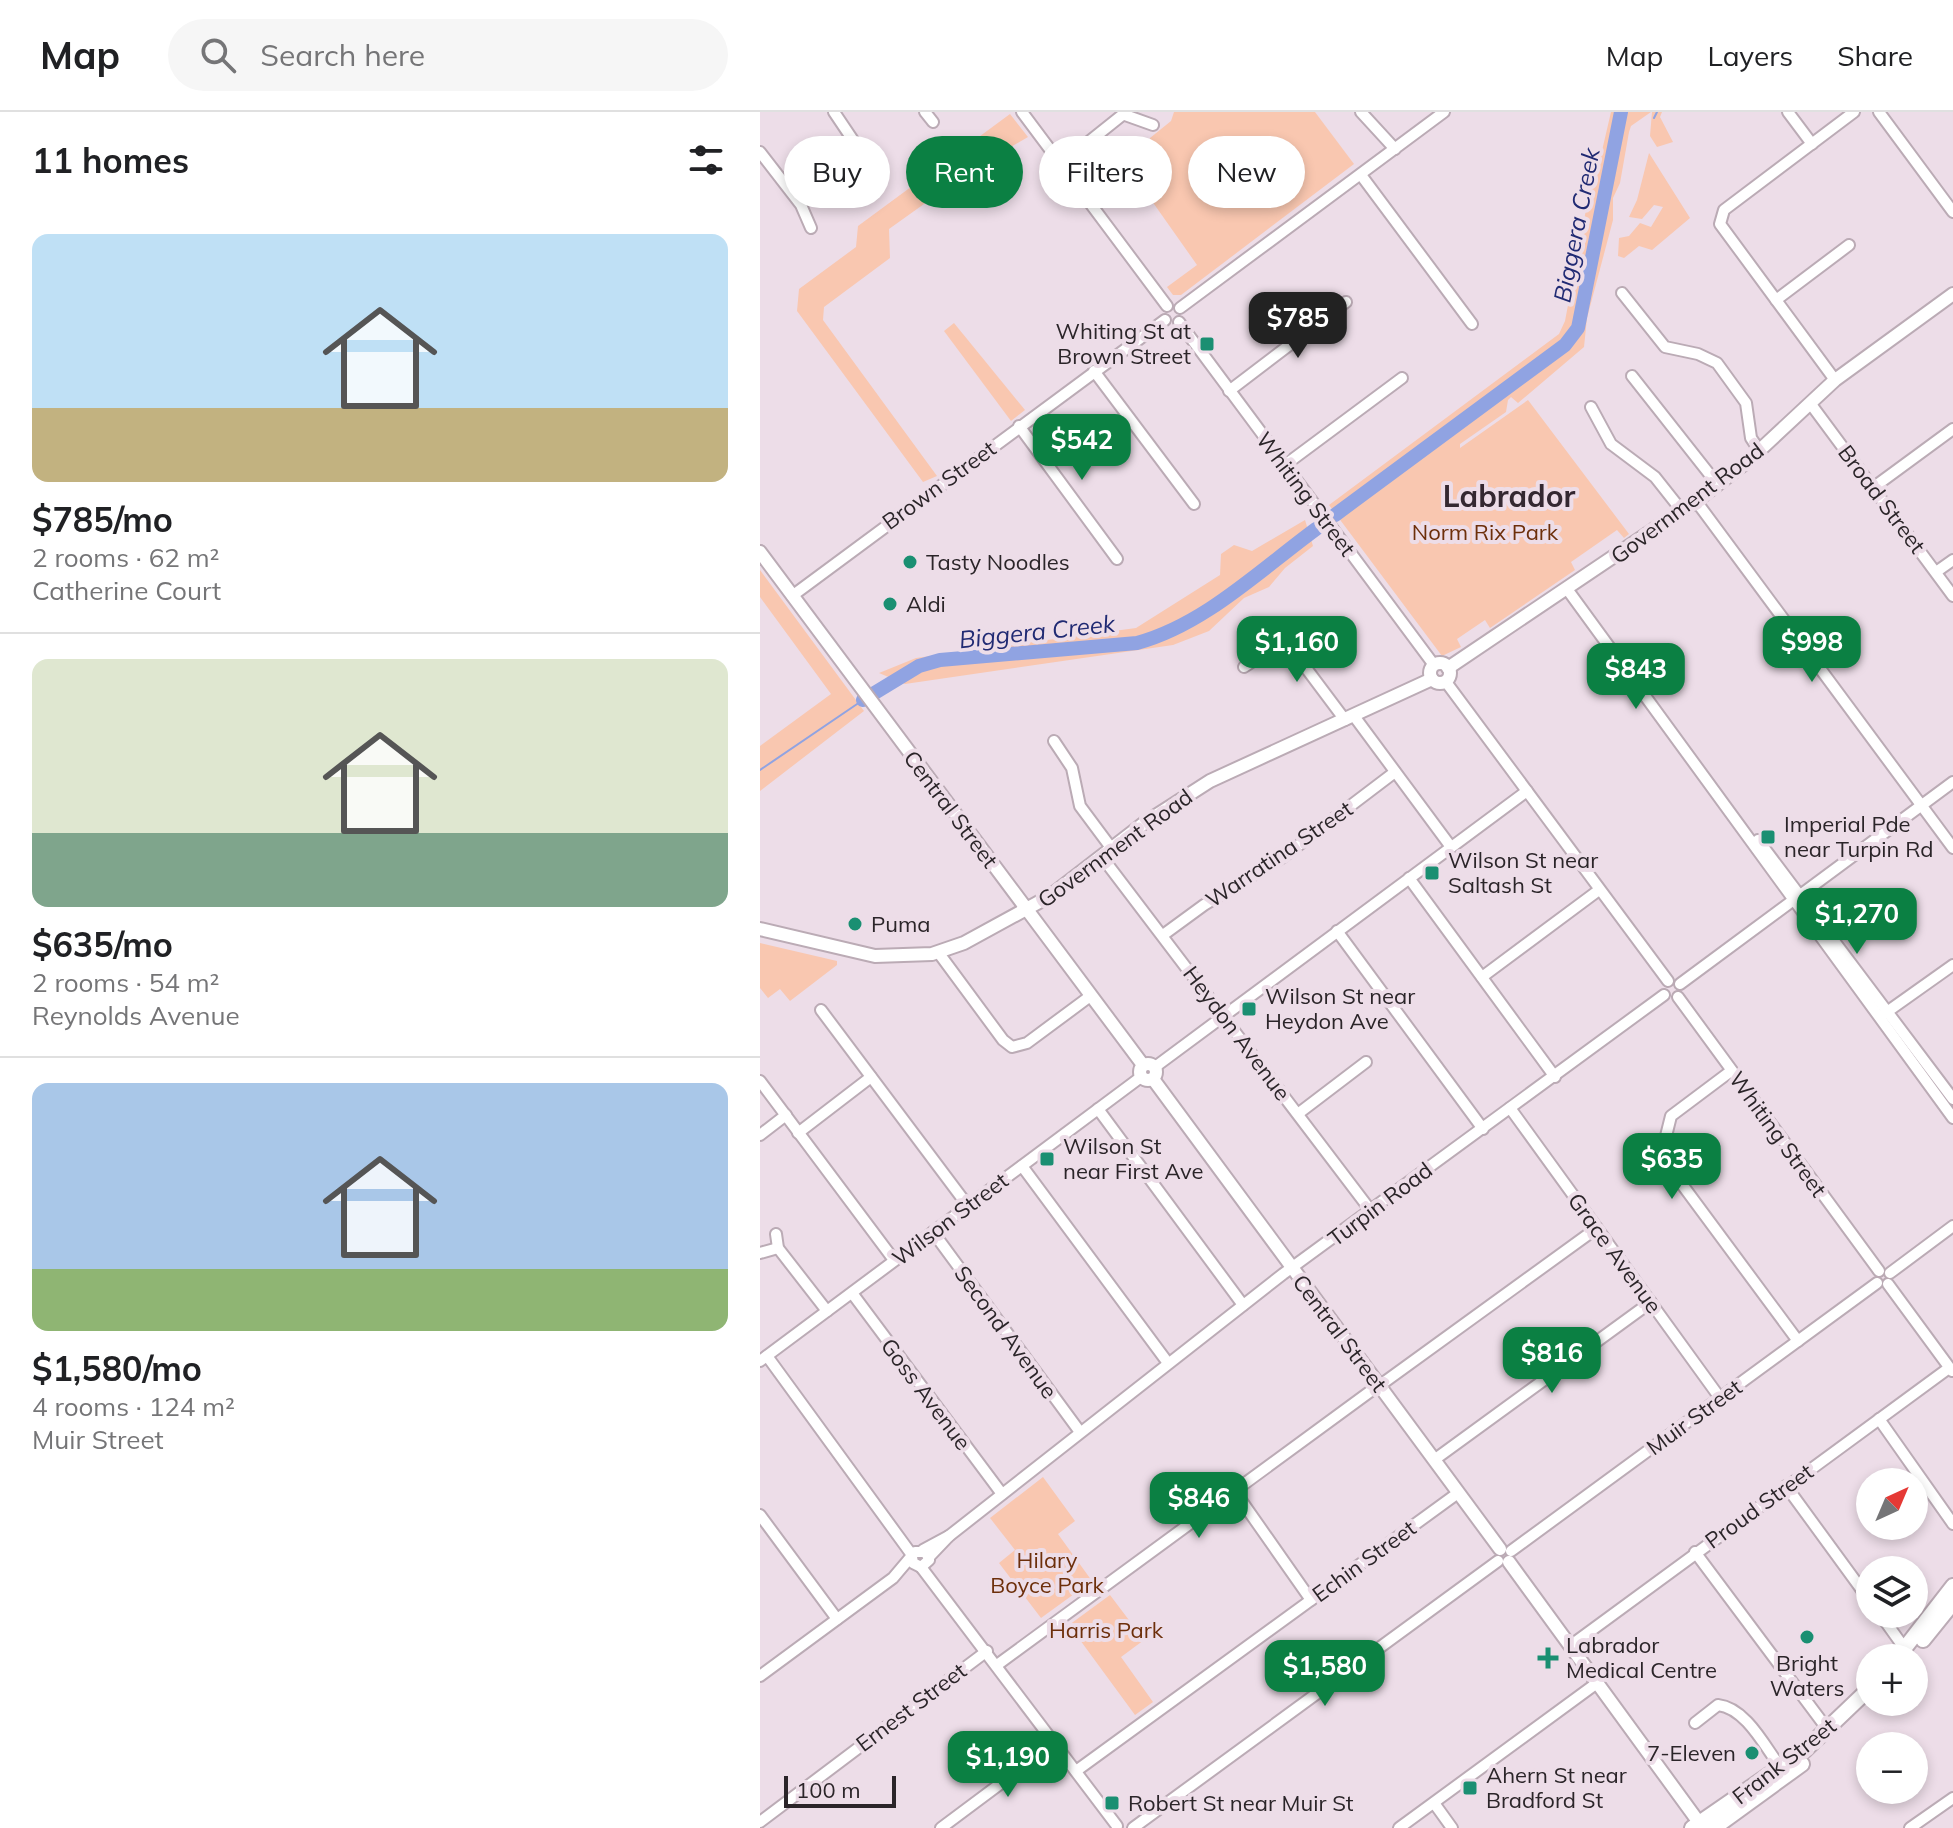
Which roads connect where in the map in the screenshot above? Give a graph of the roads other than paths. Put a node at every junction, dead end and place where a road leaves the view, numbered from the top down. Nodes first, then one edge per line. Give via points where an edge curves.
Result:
1 (834, 112) edge
2 (925, 112) edge
3 (1022, 112) edge
4 (1361, 112) edge
5 (1444, 112) edge
6 (1788, 112) edge
7 (1854, 112) edge
8 (1879, 112) edge
9 (1125, 114) edge
10 (933, 122) dead end
11 (1153, 125) dead end
12 (850, 136) edge
13 (1040, 136) edge
14 (1097, 136) edge
15 (1812, 144) junction
16 (1395, 149) junction
17 (760, 152) edge
18 (1361, 175) junction
19 (1094, 208) edge
20 (1953, 212) edge
21 (811, 228) dead end
22 (1849, 245) dead end
23 (1622, 293) dead end
24 (1953, 294) edge
25 (1776, 300) junction
26 (1346, 302) dead end
27 (1167, 306) junction
28 (1180, 308) junction
29 (1165, 320) junction
30 (1179, 322) junction
31 (1472, 324) dead end
32 (1094, 371) junction
33 (1632, 376) dead end
34 (1402, 378) dead end
35 (1835, 380) junction
36 (1229, 391) junction
37 (1810, 403) junction
38 (1591, 407) dead end
39 (1019, 426) junction
40 (1953, 429) edge
41 (1759, 450) junction
42 (1285, 465) junction
43 (1718, 485) junction
44 (1874, 487) junction
45 (1696, 501) junction
46 (1194, 504) dead end
47 (1682, 511) junction
48 (760, 552) edge
49 (1117, 559) dead end
50 (1953, 560) edge
51 (1936, 572) junction
52 (1567, 589) junction
53 (792, 596) junction
54 (1953, 596) edge
55 (1434, 665) junction
56 (1244, 667) dead end
57 (1447, 675) junction
58 (1432, 679) junction
59 (1350, 718) junction
60 (1054, 741) dead end
61 (1395, 772) junction
62 (1953, 782) edge
63 (1527, 791) junction
64 (1922, 805) junction
65 (1451, 847) junction
66 (1953, 848) edge
67 (1107, 853) junction
68 (1409, 878) junction
69 (1599, 890) junction
70 (1796, 897) junction
71 (1026, 911) junction
72 (760, 929) edge
73 (1337, 931) junction
74 (1163, 935) junction
75 (760, 937) edge
76 (788, 938) junction
77 (938, 952) junction
78 (1953, 965) edge
79 (1482, 977) junction
80 (1668, 981) junction
81 (1680, 984) junction
82 (1664, 995) junction
83 (1089, 997) junction
84 (1678, 997) junction
85 (821, 1010) dead end
86 (1224, 1015) junction
87 (1883, 1015) junction
88 (1366, 1062) dead end
89 (1921, 1066) junction
90 (1731, 1071) junction
91 (1148, 1072) junction
92 (871, 1077) junction
93 (1555, 1077) junction
94 (760, 1081) edge
95 (1953, 1099) edge
96 (1510, 1108) junction
97 (1098, 1109) junction
98 (1299, 1113) junction
99 (786, 1115) junction
100 (1953, 1118) edge
101 (1483, 1129) junction
102 (798, 1133) junction
103 (760, 1135) edge
104 (1022, 1166) junction
105 (968, 1206) junction
106 (1371, 1211) junction
107 (1953, 1226) edge
108 (1597, 1228) junction
109 (933, 1232) junction
110 (776, 1234) dead end
111 (778, 1248) junction
112 (760, 1253) edge
113 (894, 1260) junction
114 (1292, 1268) junction
115 (1884, 1278) junction
116 (852, 1293) junction
117 (1651, 1302) junction
118 (1243, 1305) junction
119 (827, 1311) junction
120 (1798, 1341) junction
121 (764, 1358) edge
122 (1168, 1363) junction
123 (1951, 1370) edge
124 (1379, 1385) junction
125 (1720, 1398) junction
126 (1879, 1419) junction
127 (1080, 1432) junction
128 (1434, 1460) junction
129 (1786, 1486) junction
130 (1236, 1493) junction
131 (1458, 1493) junction
132 (1002, 1494) junction
133 (760, 1515) edge
134 (1953, 1524) edge
135 (1695, 1552) junction
136 (1504, 1556) junction
137 (920, 1558) junction
138 (1856, 1582) edge
139 (1953, 1586) edge
140 (1311, 1600) junction
141 (1953, 1603) edge
142 (837, 1619) junction
143 (1912, 1644) edge
144 (1914, 1644) edge
145 (1570, 1646) junction
146 (987, 1651) junction
147 (997, 1665) junction
148 (760, 1676) edge
149 (1597, 1683) junction
150 (1856, 1702) edge
151 (1856, 1714) edge
152 (1695, 1723) dead end
153 (1828, 1730) junction
154 (1055, 1743) junction
155 (1781, 1768) junction
156 (1076, 1771) junction
157 (1953, 1798) edge
158 (1434, 1803) junction
159 (760, 1822) edge
160 (1116, 1827) edge
161 (1702, 1827) edge
162 (941, 1828) edge
163 (1132, 1828) edge
164 (1399, 1828) edge
165 (1452, 1828) edge
166 (1910, 1828) edge

1 - 12 street
2 - 10 street
3 - 13 street
4 - 16 street
5 - 16 street
6 - 15 street
7 - 15 street
8 - 20 street
9 - 11 street
9 - 14 street
15 - 25 street via 1724,210 1720,224
16 - 18 street
17 - 21 street via 805,211
18 - 28 street
18 - 31 street
19 - 27 street
22 - 25 street
23 - 41 street via 1665,347 1717,363 1744,398 1751,438
24 - 35 main road, Government Road
25 - 35 street
26 - 36 street
27 - 28 street
27 - 29 street
28 - 30 street
29 - 30 street
29 - 32 street, Brown Street
30 - 36 street, Whiting Street
32 - 39 street, Brown Street
32 - 46 street
33 - 43 street
34 - 42 street
35 - 37 main road, Government Road
36 - 42 street, Whiting Street
37 - 41 main road, Government Road
37 - 44 street, Broad Street
38 - 47 street via 1611,444 1655,477
39 - 49 street
39 - 53 street, Brown Street
40 - 44 street
41 - 43 main road, Government Road
42 - 55 street, Whiting Street
43 - 45 main road, Government Road
44 - 51 street, Broad Street
45 - 47 main road, Government Road
45 - 64 street
47 - 52 main road, Government Road
48 - 53 main road, Central Street
50 - 51 street
51 - 54 street, Broad Street
52 - 57 main road, Government Road
52 - 70 street
53 - 71 main road, Central Street
55 - 57 main road via 1440,663
55 - 58 main road
56 - 59 street via 1285,640
57 - 58 main road via 1438,683
57 - 63 street
58 - 59 main road, Government Road
59 - 61 street
59 - 67 main road, Government Road via 1210,781
60 - 67 street, Heydon Avenue via 1072,768 1080,806
61 - 65 street
61 - 74 street, Warratina Street via 1288,853
62 - 64 street
63 - 65 street, Wilson Street
63 - 69 street
64 - 66 street
64 - 70 street
65 - 68 street, Wilson Street
67 - 71 main road, Government Road
67 - 74 street, Heydon Avenue
68 - 73 street, Wilson Street
68 - 79 street
69 - 79 street
69 - 80 street
70 - 81 street
70 - 87 street
71 - 77 main road, Government Road
71 - 83 main road, Central Street
72 - 76 main road, Government Road
73 - 86 street, Wilson Street
73 - 101 street
74 - 86 street, Heydon Avenue
75 - 76 main road, Government Road
76 - 77 main road, Government Road via 875,956
77 - 83 street via 1012,1047 1027,1043
78 - 87 street
79 - 93 street
80 - 81 street
80 - 82 street
81 - 84 street
82 - 84 street
82 - 93 street, Turpin Road
83 - 91 main road, Central Street
84 - 90 street, Whiting Street
85 - 92 street
86 - 91 street, Wilson Street
86 - 98 street, Heydon Avenue
87 - 89 street
88 - 98 street
89 - 95 street
89 - 100 street
90 - 115 street, Whiting Street
90 - 120 street via 1671,1116 1661,1156
91 - 97 street, Wilson Street
91 - 114 main road, Central Street
92 - 102 street
92 - 105 street
93 - 96 street, Turpin Road
94 - 99 street
96 - 101 street, Turpin Road
96 - 108 street, Grace Avenue
97 - 104 street, Wilson Street
97 - 118 street
98 - 106 street, Heydon Avenue
99 - 102 street
99 - 103 street
101 - 106 street, Turpin Road
102 - 113 street
104 - 105 street, Wilson Street
104 - 122 street
105 - 109 street, Wilson Street
106 - 114 street, Turpin Road
107 - 115 street, Muir Street
108 - 117 street, Grace Avenue
108 - 124 street
109 - 113 street, Wilson Street
109 - 127 street, Second Avenue
110 - 111 street
111 - 112 street
111 - 119 street
113 - 116 street, Wilson Street
114 - 118 street, Turpin Road
114 - 124 main road, Central Street
115 - 120 street, Muir Street
115 - 123 street, Whiting Street
116 - 119 street, Wilson Street
116 - 132 street, Goss Avenue
117 - 125 street, Grace Avenue
117 - 128 street
118 - 122 street, Turpin Road
119 - 121 street, Wilson Street
120 - 125 street, Muir Street
121 - 137 street
122 - 127 street, Turpin Road
123 - 126 street, Proud Street
124 - 128 main road, Central Street
124 - 130 street
125 - 136 street, Muir Street
126 - 129 street, Proud Street
126 - 134 street
127 - 132 street, Turpin Road
128 - 131 main road, Central Street
129 - 135 street, Proud Street
129 - 138 street
130 - 140 street
130 - 147 street
131 - 136 main road, Central Street
131 - 140 street, Echin Street
132 - 137 street, Turpin Road
133 - 142 street
135 - 145 street, Proud Street
135 - 153 street
136 - 145 main road, Central Street
136 - 163 street, Muir Street
137 - 142 street, Turpin Road
137 - 146 street
139 - 143 highway
140 - 156 street, Echin Street
141 - 144 highway
142 - 148 street, Turpin Road
145 - 149 main road, Central Street
146 - 147 street
146 - 159 street, Ernest Street
147 - 154 street
149 - 158 street
149 - 161 main road, Central Street
150 - 153 highway, Frank Street
151 - 161 highway, Frank Street via 1788,1776
152 - 155 street via 1718,1705 1728,1706
153 - 155 highway, Frank Street
154 - 156 street
154 - 162 street
155 - 161 highway, Frank Street
156 - 160 street
157 - 166 street
158 - 164 street
158 - 165 street
160 - 163 street

